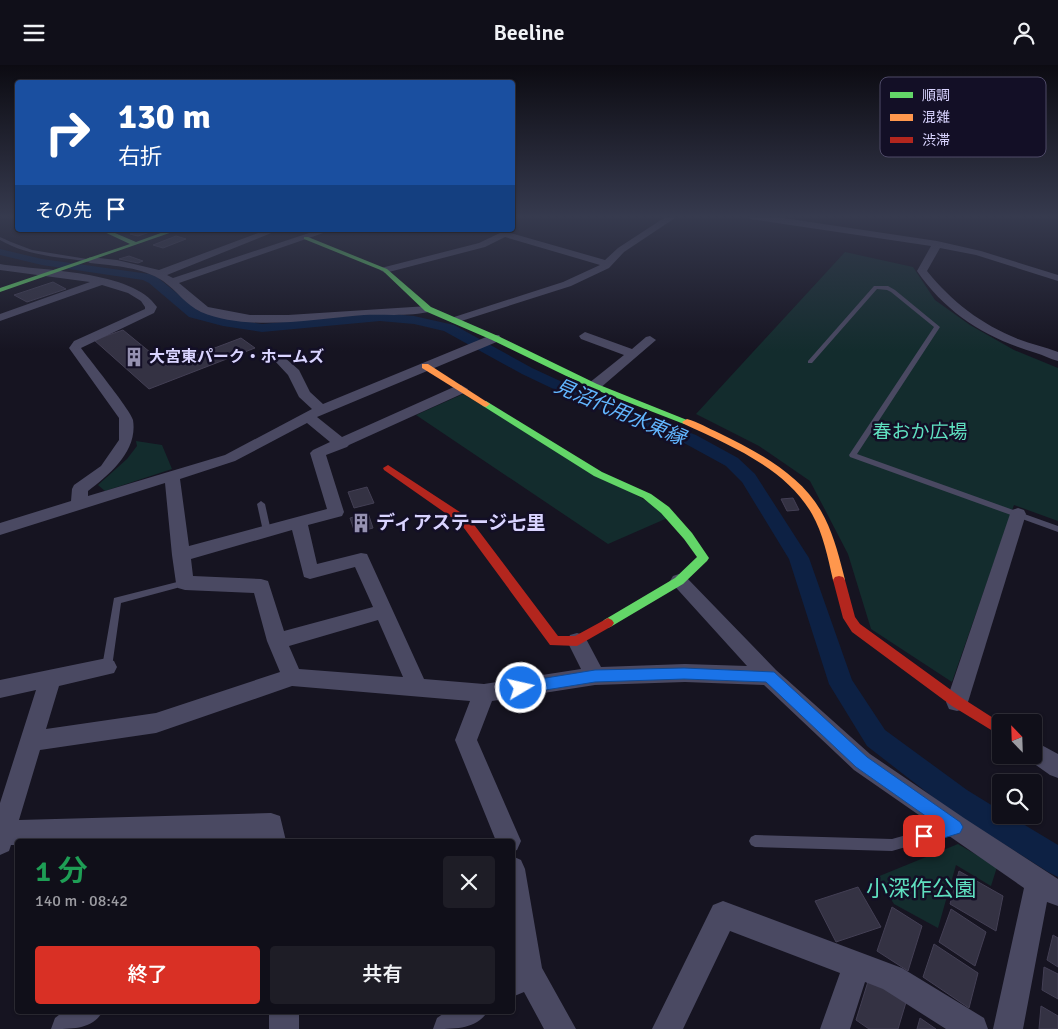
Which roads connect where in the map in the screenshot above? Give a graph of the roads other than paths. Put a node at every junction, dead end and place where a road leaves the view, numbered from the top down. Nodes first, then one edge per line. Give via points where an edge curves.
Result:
1 (87, 261) joint
2 (193, 261) edge
3 (236, 261) edge
4 (363, 261) edge
5 (420, 261) edge
6 (598, 261) edge
7 (611, 261) edge
8 (927, 261) edge
9 (1004, 261) edge
10 (608, 264) junction
11 (0, 267) edge
12 (385, 270) junction
13 (51, 273) junction
14 (159, 274) junction
15 (1058, 278) edge
16 (100, 282) junction
17 (172, 282) junction
18 (0, 290) edge
19 (428, 309) junction
20 (0, 318) edge
21 (455, 320) junction
22 (586, 336) dead end
23 (491, 339) junction
24 (650, 340) dead end
25 (634, 354) junction
26 (1058, 357) edge
27 (280, 360) dead end
28 (810, 362) dead end
29 (425, 366) junction
30 (594, 385) junction
31 (461, 389) junction
32 (314, 413) junction
33 (342, 444) junction
34 (388, 468) dead end
35 (172, 476) junction
36 (80, 504) junction
37 (261, 504) dead end
38 (1018, 514) junction
39 (299, 523) junction
40 (0, 529) edge
41 (1058, 529) edge
42 (267, 531) junction
43 (181, 555) junction
44 (679, 581) junction
45 (185, 583) junction
46 (385, 611) junction
47 (277, 641) junction
48 (577, 641) junction
49 (107, 667) joint
50 (595, 676) junction
51 (769, 676) junction
52 (292, 677) junction
53 (50, 680) junction
54 (418, 688) junction
55 (0, 689) edge
56 (484, 693) junction
57 (957, 702) junction
58 (992, 724) edge
59 (31, 741) junction
60 (1042, 756) edge
61 (1058, 767) edge
62 (955, 827) junction
63 (2, 837) edge
64 (274, 839) edge
65 (507, 839) edge
66 (755, 841) dead end
67 (1048, 887) edge
68 (515, 910) edge
69 (857, 965) junction
70 (520, 977) edge
71 (84, 1014) edge
72 (284, 1014) edge
73 (468, 1014) edge
74 (66, 1029) edge
75 (284, 1029) edge
76 (448, 1029) edge
77 (561, 1029) edge
78 (667, 1029) edge
79 (835, 1029) edge
80 (973, 1029) edge
81 (1008, 1029) edge

1 - 13 street
1 - 14 street via 138,267
2 - 14 street
3 - 17 street
4 - 12 street
5 - 12 street
6 - 10 street
7 - 10 street
8 - 26 street via 922,271 950,306 976,325
9 - 15 street
10 - 21 street via 567,283
11 - 13 street
12 - 19 street
13 - 16 street
13 - 18 street
14 - 17 street
16 - 20 street
16 - 36 street via 125,287 144,298 151,307 150,311 75,348 126,418 126,440 106,469 80,489
17 - 19 street via 184,297 210,312 250,319 279,320
19 - 21 street
21 - 23 street
22 - 25 street
23 - 29 street
23 - 30 street
24 - 25 street
25 - 30 street
27 - 32 street via 294,373
28 - 38 lane via 876,287 893,291 937,327 852,455
29 - 31 street
29 - 32 street
30 - 57 street via 678,417 742,447 793,484 816,511 834,560 849,618 856,629
31 - 33 street
31 - 44 street via 598,474 647,496 665,510 703,558
32 - 33 street
32 - 35 street via 230,458
33 - 39 street via 318,453 336,512
34 - 48 street via 466,521 554,641
35 - 36 street
35 - 43 street
36 - 40 street
37 - 42 lane
38 - 41 lane
38 - 57 street
39 - 42 street
39 - 46 street via 310,572 360,559
42 - 43 street
43 - 45 street
44 - 48 street
44 - 51 street
45 - 47 street via 261,586
45 - 49 lane via 117,601
46 - 47 street
46 - 54 street
47 - 52 street
48 - 50 street
49 - 53 street
50 - 51 street via 684,673
50 - 56 street
51 - 62 street via 862,762
52 - 54 street
52 - 59 street via 156,723
53 - 55 street
53 - 59 street
54 - 56 street
56 - 65 street via 466,740
57 - 58 street
59 - 63 street
60 - 61 street
62 - 66 lane via 892,845
62 - 67 street
63 - 64 street via 271,825
67 - 81 street
68 - 70 street
69 - 78 street via 724,915
69 - 79 street
69 - 80 street via 892,978
70 - 77 street
71 - 74 street
72 - 75 street
73 - 76 street

